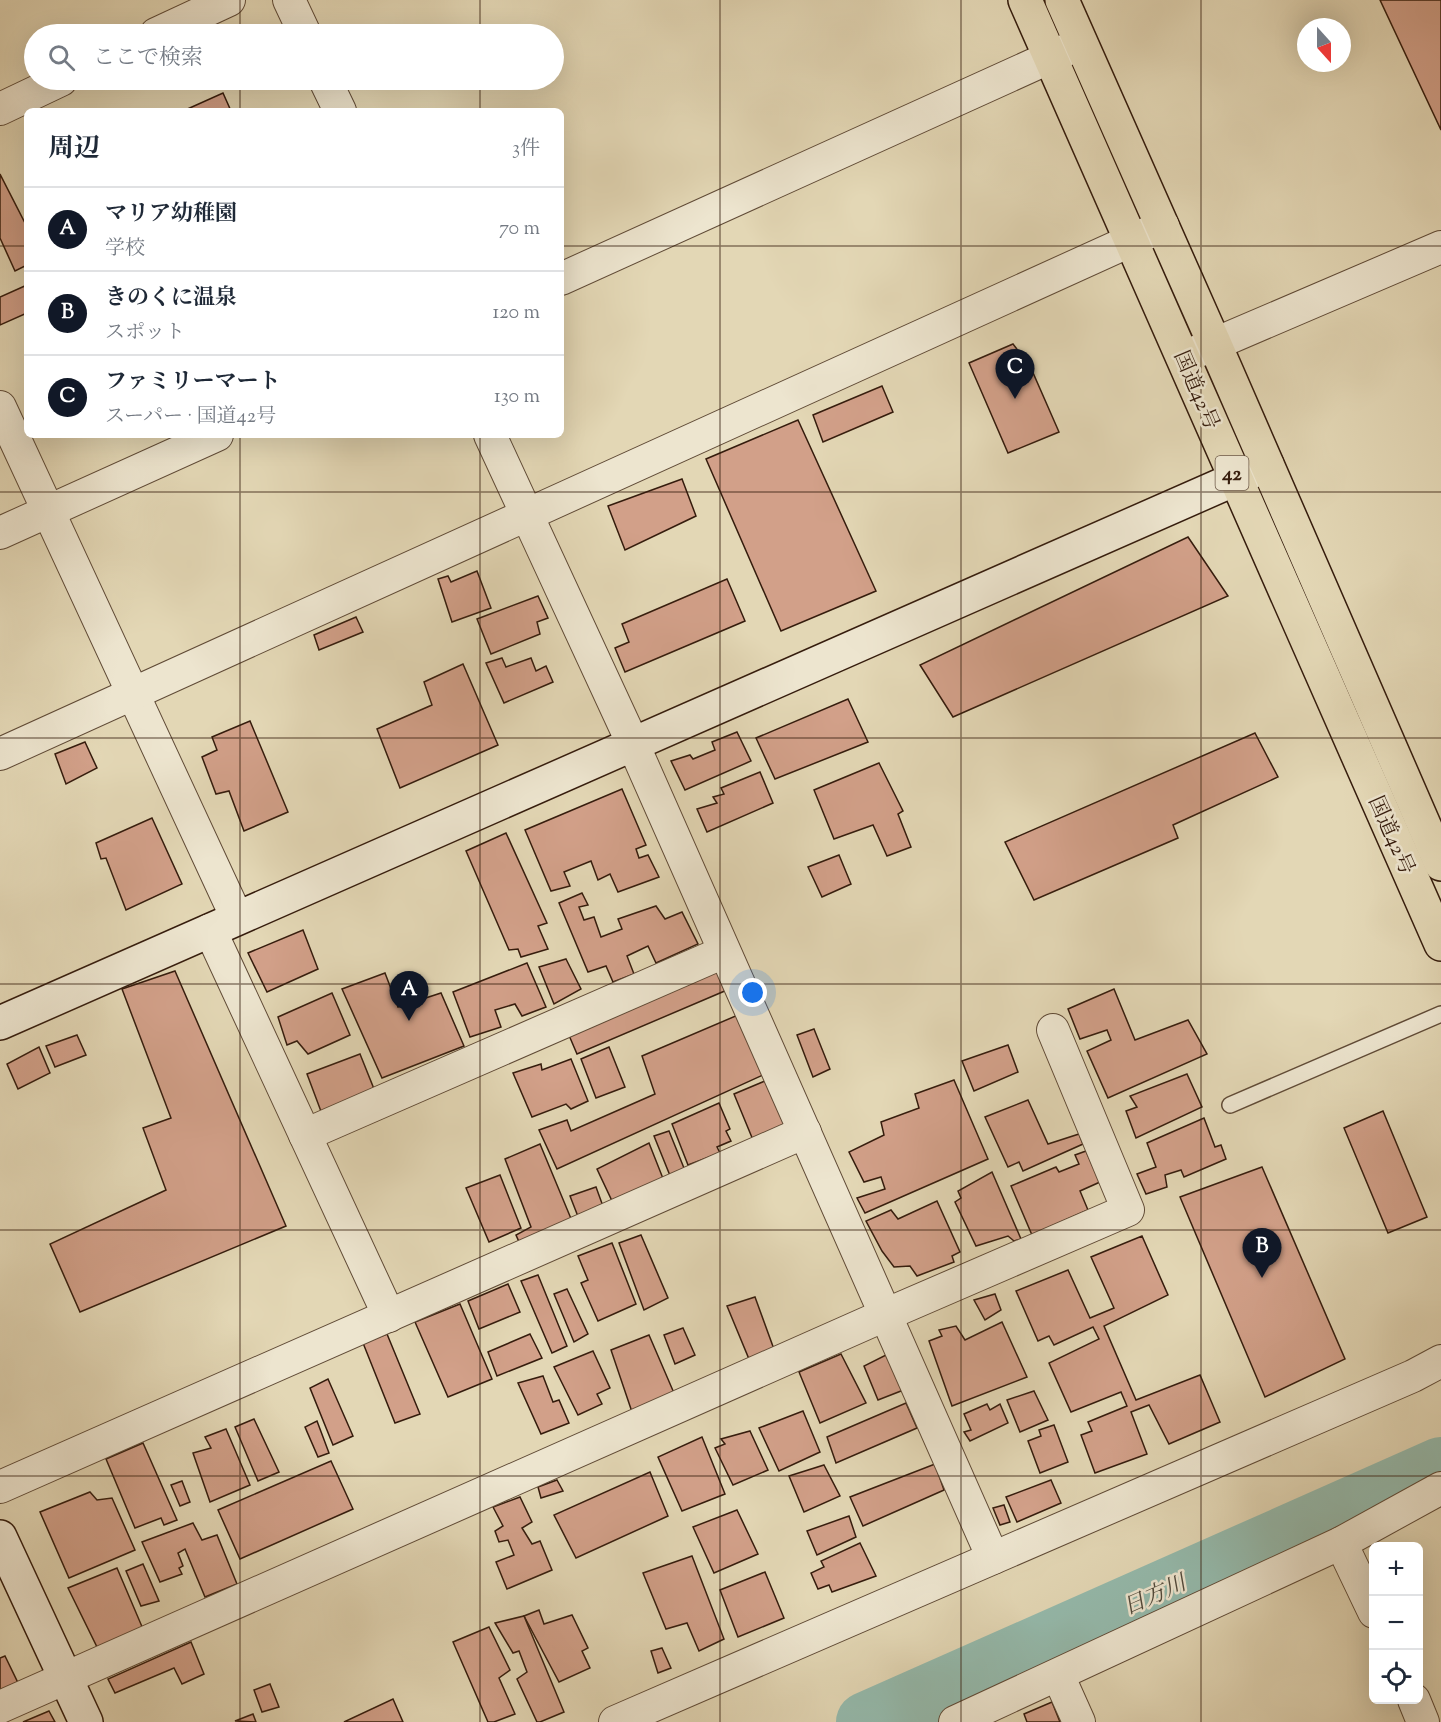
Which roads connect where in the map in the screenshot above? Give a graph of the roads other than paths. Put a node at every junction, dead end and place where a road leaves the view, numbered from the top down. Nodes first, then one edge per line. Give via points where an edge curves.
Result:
1 (229, 0) edge
2 (289, 0) edge
3 (1062, 0) edge
4 (1037, 4) edge
5 (177, 24) edge
6 (300, 24) edge
7 (1081, 44) junction
8 (1050, 58) junction
9 (41, 90) edge
10 (331, 90) edge
11 (339, 108) edge
12 (0, 109) edge
13 (1163, 226) junction
14 (1131, 240) junction
15 (1441, 247) edge
16 (564, 278) edge
17 (1215, 345) junction
18 (1183, 358) junction
19 (0, 407) edge
20 (210, 438) edge
21 (490, 438) edge
22 (1268, 465) junction
23 (1235, 480) junction
24 (48, 512) junction
25 (526, 515) junction
26 (0, 533) edge
27 (133, 694) junction
28 (633, 744) junction
29 (0, 754) edge
30 (1441, 864) edge
31 (223, 924) junction
32 (1441, 944) edge
33 (724, 952) junction
34 (1441, 1014) edge
35 (0, 1023) edge
36 (1053, 1030) dead end
37 (1230, 1106) dead end
38 (806, 1132) junction
39 (305, 1135) junction
40 (885, 1315) junction
41 (389, 1316) junction
42 (1441, 1361) edge
43 (0, 1487) edge
44 (1441, 1488) edge
45 (0, 1537) edge
46 (1341, 1543) junction
47 (993, 1558) junction
48 (1369, 1602) edge
49 (1059, 1675) junction
50 (65, 1678) junction
51 (1416, 1704) edge
52 (0, 1707) edge
53 (86, 1722) edge
54 (615, 1722) edge
55 (955, 1722) edge
56 (1079, 1722) edge
57 (1423, 1722) edge

1 - 5 street
2 - 6 street
3 - 7 highway, 国道42号 / 42
4 - 8 highway, 国道42号 / 42
7 - 8 street
7 - 13 highway, 国道42号 / 42
8 - 14 highway, 国道42号 / 42
8 - 16 street
9 - 12 street
10 - 11 street
13 - 14 street
13 - 17 highway, 国道42号 / 42
14 - 18 highway, 国道42号 / 42
14 - 25 street
15 - 17 street
17 - 18 street
17 - 22 highway, 国道42号 / 42
18 - 23 highway, 国道42号 / 42
19 - 24 street
20 - 24 street
21 - 25 street
22 - 23 street
22 - 30 highway, 国道42号 / 42
23 - 28 street
23 - 32 highway, 国道42号 / 42
24 - 26 street
24 - 27 street
25 - 27 street
25 - 28 street
27 - 29 street
27 - 31 street
28 - 31 street
28 - 33 street
31 - 35 street
31 - 39 street
33 - 38 street
33 - 39 street
34 - 37 lane
36 - 40 street via 1128,1210
38 - 40 street
38 - 41 street
39 - 41 street
40 - 47 street
40 - 50 street
41 - 43 street
42 - 47 street
44 - 46 street
45 - 50 street
46 - 48 street
46 - 49 street
47 - 54 street
49 - 55 street
49 - 56 street
50 - 52 street
50 - 53 street
51 - 57 street

